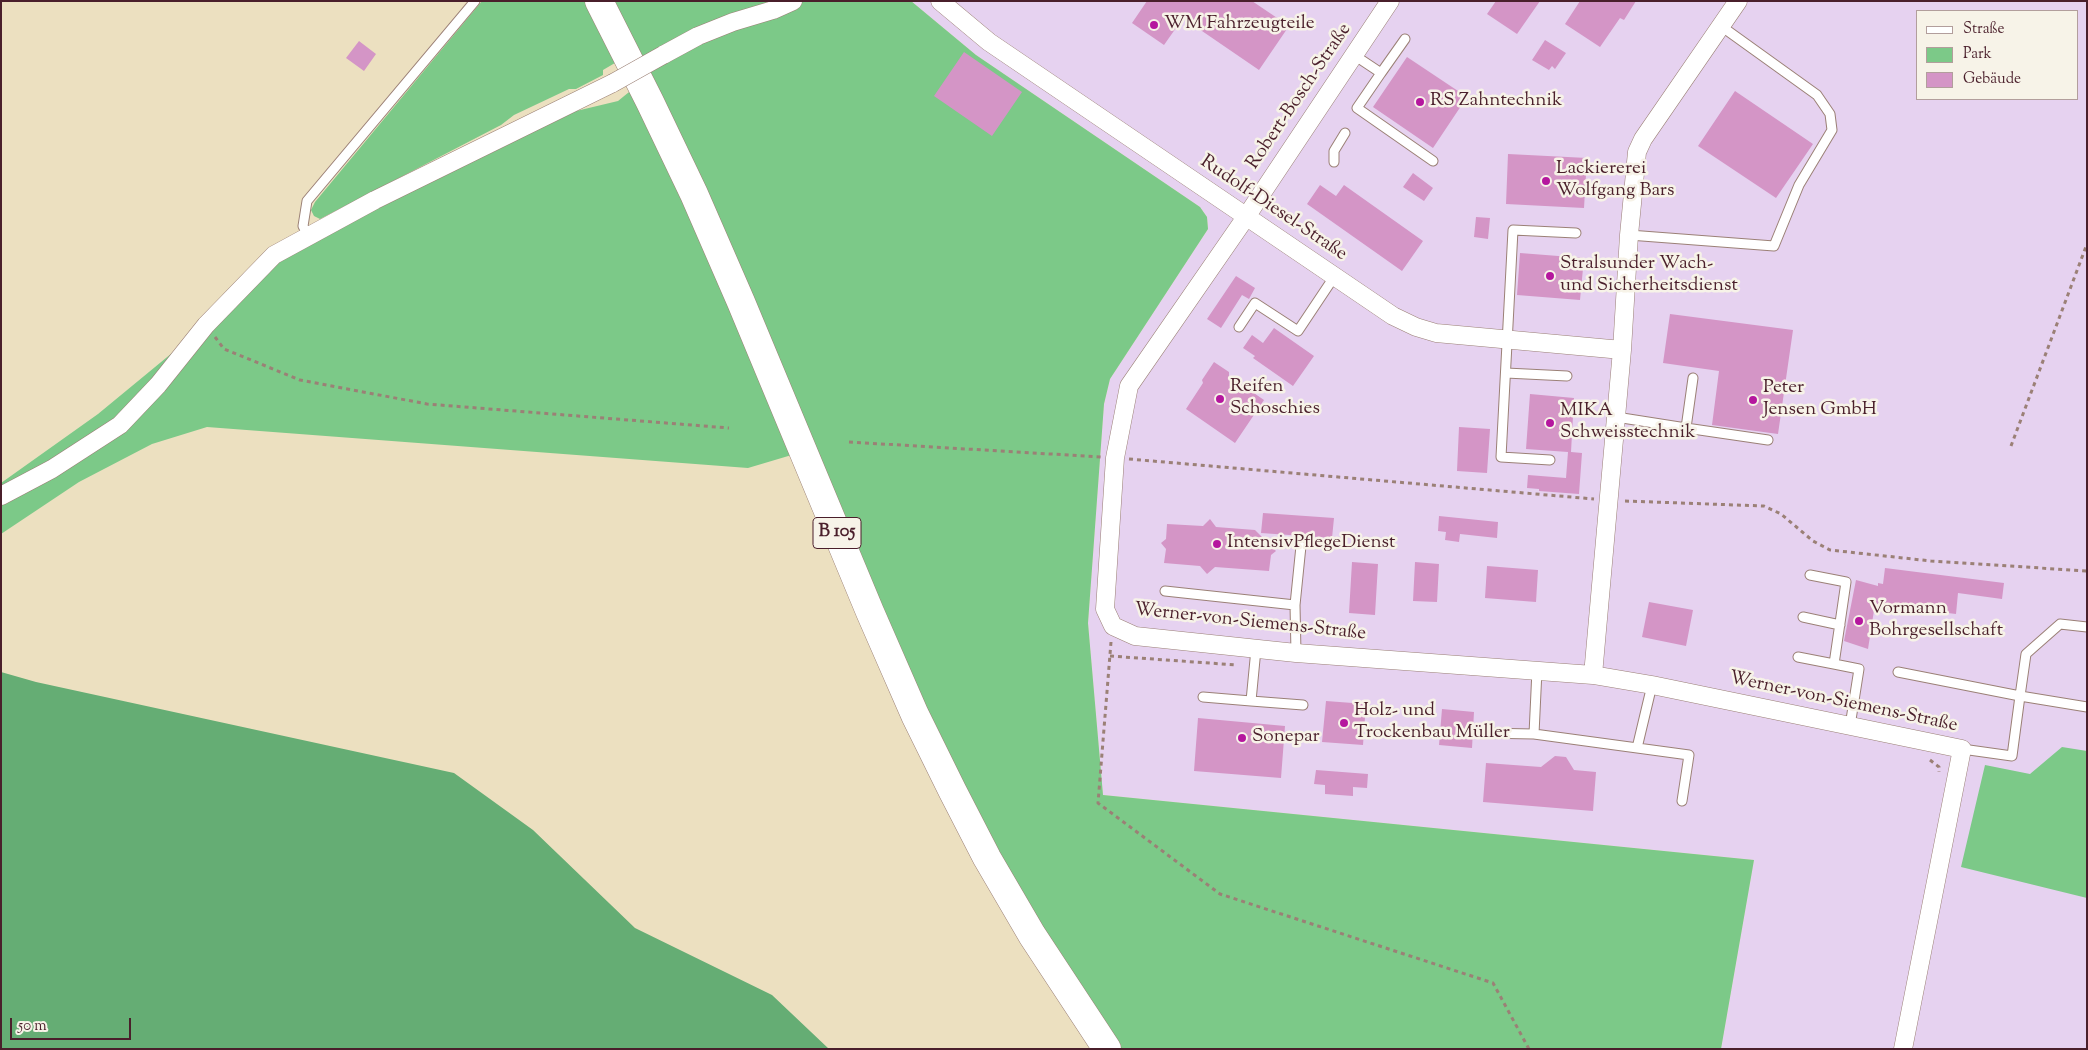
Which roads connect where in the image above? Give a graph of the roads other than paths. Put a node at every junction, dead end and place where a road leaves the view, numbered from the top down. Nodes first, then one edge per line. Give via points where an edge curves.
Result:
1 (475, 1) edge
2 (598, 1) edge
3 (793, 1) edge
4 (940, 1) edge
5 (1738, 1) edge
6 (1388, 2) edge
7 (1720, 26) junction
8 (1405, 39) dead end
9 (1354, 55) junction
10 (1381, 73) junction
11 (1345, 133) dead end
12 (1433, 160) dead end
13 (1334, 162) dead end
14 (1246, 216) junction
15 (1576, 233) dead end
16 (1629, 235) junction
17 (308, 236) junction
18 (1334, 276) junction
19 (1239, 327) dead end
20 (1507, 341) junction
21 (1622, 350) junction
22 (1506, 373) junction
23 (1568, 376) dead end
24 (1693, 378) dead end
25 (1616, 417) junction
26 (1686, 428) junction
27 (1768, 440) dead end
28 (1550, 460) dead end
29 (1, 496) edge
30 (1300, 546) dead end
31 (1810, 576) dead end
32 (1165, 591) dead end
33 (1295, 605) junction
34 (1803, 617) dead end
35 (1840, 625) junction
36 (2087, 628) edge
37 (1256, 648) junction
38 (1296, 653) junction
39 (1798, 657) dead end
40 (1834, 664) junction
41 (1538, 670) junction
42 (1898, 672) dead end
43 (1593, 675) junction
44 (1652, 685) junction
45 (2020, 696) junction
46 (1203, 697) dead end
47 (1251, 701) junction
48 (1303, 705) dead end
49 (2087, 707) edge
50 (1850, 726) junction
51 (1482, 733) dead end
52 (1534, 734) junction
53 (1637, 748) junction
54 (1962, 749) junction
55 (1682, 801) dead end
56 (1107, 1049) edge
57 (1903, 1049) edge

1 - 17 lane via 307,201 303,226
2 - 56 highway, B 105 via 698,203 870,612 952,790 1032,935
3 - 17 street, bridge via 698,36 613,83
4 - 14 street, Rudolf-Diesel-Straße via 989,42
5 - 7 street
6 - 9 street, Robert-Bosch-Straße
7 - 16 street via 1637,152
7 - 16 lane via 1817,94 1830,114 1832,130 1799,185 1774,246
8 - 10 lane
9 - 10 lane
9 - 14 street, Robert-Bosch-Straße
10 - 12 lane via 1357,108
11 - 13 lane via 1334,151
14 - 18 street, Rudolf-Diesel-Straße
14 - 37 street, Werner-von-Siemens-Straße via 1128,386 1115,458 1105,609 1113,626 1135,636
15 - 20 lane via 1512,230
16 - 21 street
17 - 29 street via 274,255 206,325 158,385 120,425 52,469
18 - 19 lane via 1298,331 1255,303
18 - 20 street, Rudolf-Diesel-Straße via 1393,316 1416,327 1436,333
20 - 21 street, Rudolf-Diesel-Straße
20 - 22 lane
21 - 25 street
22 - 23 lane
22 - 28 lane via 1501,457
24 - 26 lane
25 - 26 lane
25 - 43 street
26 - 27 lane
30 - 33 lane
31 - 35 lane via 1846,582
32 - 33 lane
33 - 38 lane
34 - 35 lane
35 - 40 lane
36 - 45 lane via 2060,624 2026,654
37 - 38 street, Werner-von-Siemens-Straße
37 - 47 lane
38 - 41 street, Werner-von-Siemens-Straße
39 - 40 lane
40 - 50 lane via 1859,669
41 - 43 street, Werner-von-Siemens-Straße
41 - 52 lane
42 - 45 lane
43 - 44 street, Werner-von-Siemens-Straße
44 - 50 street, Werner-von-Siemens-Straße
44 - 53 lane
45 - 49 lane
45 - 54 lane via 2012,756
46 - 47 lane
47 - 48 lane
50 - 54 street, Werner-von-Siemens-Straße
51 - 52 lane
52 - 53 lane
53 - 55 lane via 1689,755
54 - 57 street, Werner-von-Siemens-Straße

